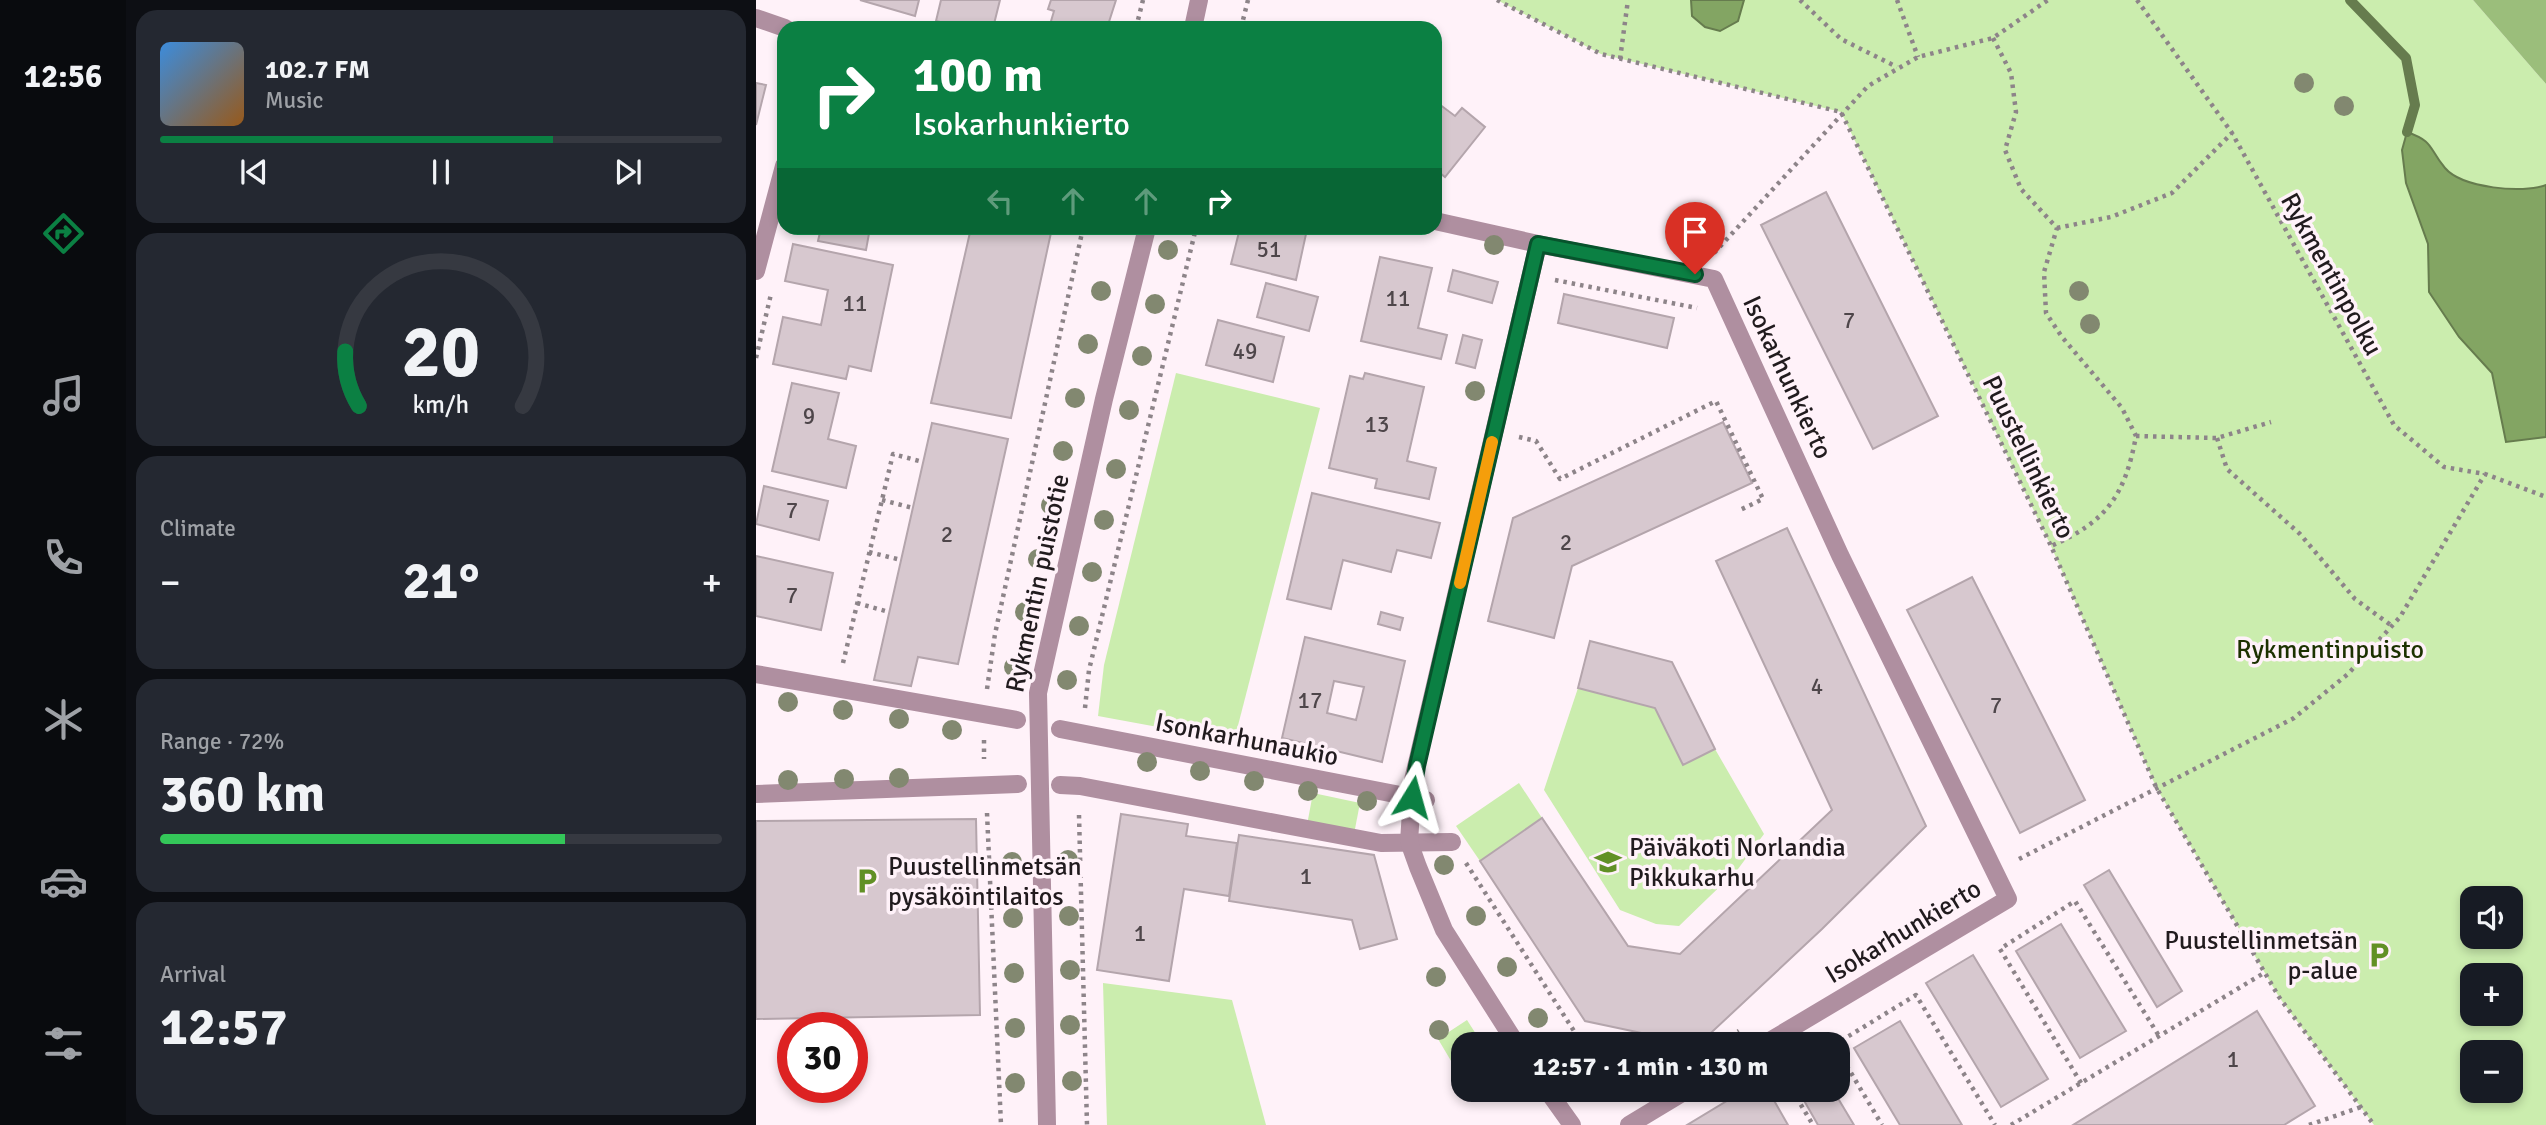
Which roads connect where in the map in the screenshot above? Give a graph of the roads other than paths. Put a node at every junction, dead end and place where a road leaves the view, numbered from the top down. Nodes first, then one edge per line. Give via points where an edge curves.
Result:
1 (1199, 0) edge
2 (756, 18) edge
3 (1194, 21) edge
4 (777, 25) edge
5 (777, 192) edge
6 (1442, 223) edge
7 (1145, 235) edge
8 (1538, 244) junction
9 (756, 271) edge
10 (756, 674) edge
11 (1017, 720) dead end
12 (1060, 730) dead end
13 (1018, 784) dead end
14 (1059, 785) dead end
15 (1417, 792) junction
16 (756, 794) edge
17 (1409, 842) junction
18 (1452, 842) road end
19 (1509, 1032) edge
20 (1785, 1032) edge
21 (1556, 1102) edge
22 (1667, 1102) edge
23 (1047, 1125) edge
24 (1572, 1125) edge
25 (1629, 1125) edge

1 - 3 street
2 - 4 street
5 - 9 street
6 - 8 street, Isokarhunkierto
7 - 23 street, Rykmentin puistotie via 1038,693
8 - 15 street
8 - 20 street, Isokarhunkierto via 1714,279 1840,555 2008,899
10 - 11 street
12 - 15 street, Isonkarhunaukio
13 - 16 street
14 - 17 street via 1381,842
15 - 17 street
17 - 18 street
17 - 19 street via 1444,930
21 - 24 street
22 - 25 street

